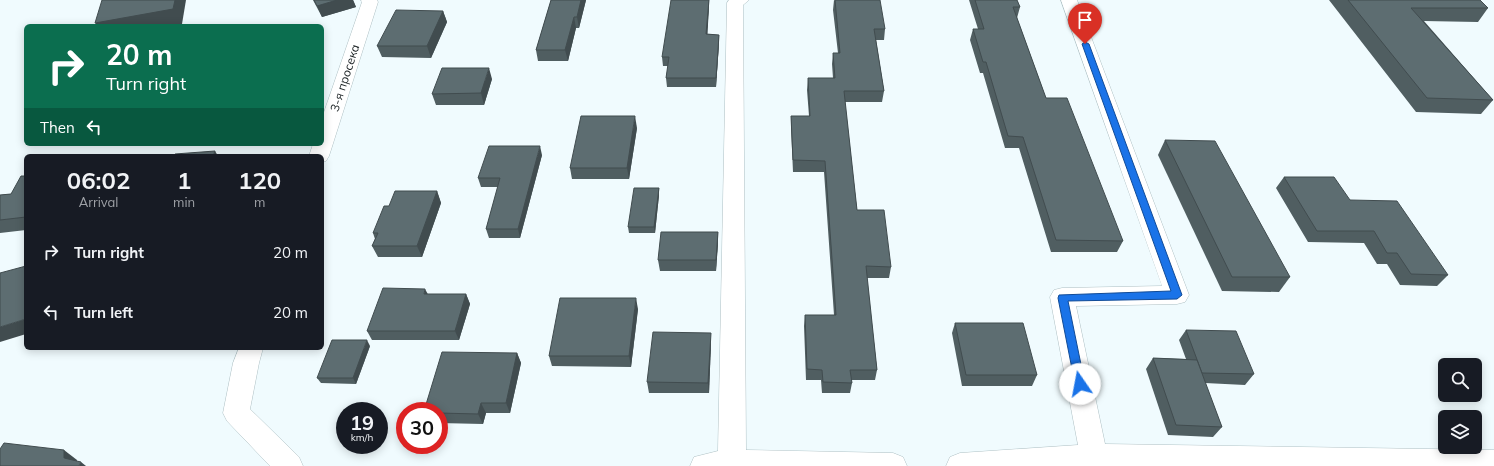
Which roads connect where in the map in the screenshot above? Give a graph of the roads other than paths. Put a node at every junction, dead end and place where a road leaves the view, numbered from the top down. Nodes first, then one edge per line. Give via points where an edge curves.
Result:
1 (369, 0) edge
2 (741, 0) edge
3 (1069, 0) edge
4 (324, 141) edge
5 (250, 350) edge
6 (1094, 456) junction
7 (732, 462) junction
8 (1494, 463) edge
9 (289, 466) edge
10 (704, 466) edge
11 (893, 466) edge
12 (960, 466) edge

1 - 4 street, 3-я просека
2 - 7 street via 735,3
3 - 6 street via 1177,295 1062,298
5 - 9 street via 236,413
6 - 8 street
6 - 12 street
7 - 10 street
7 - 11 street

